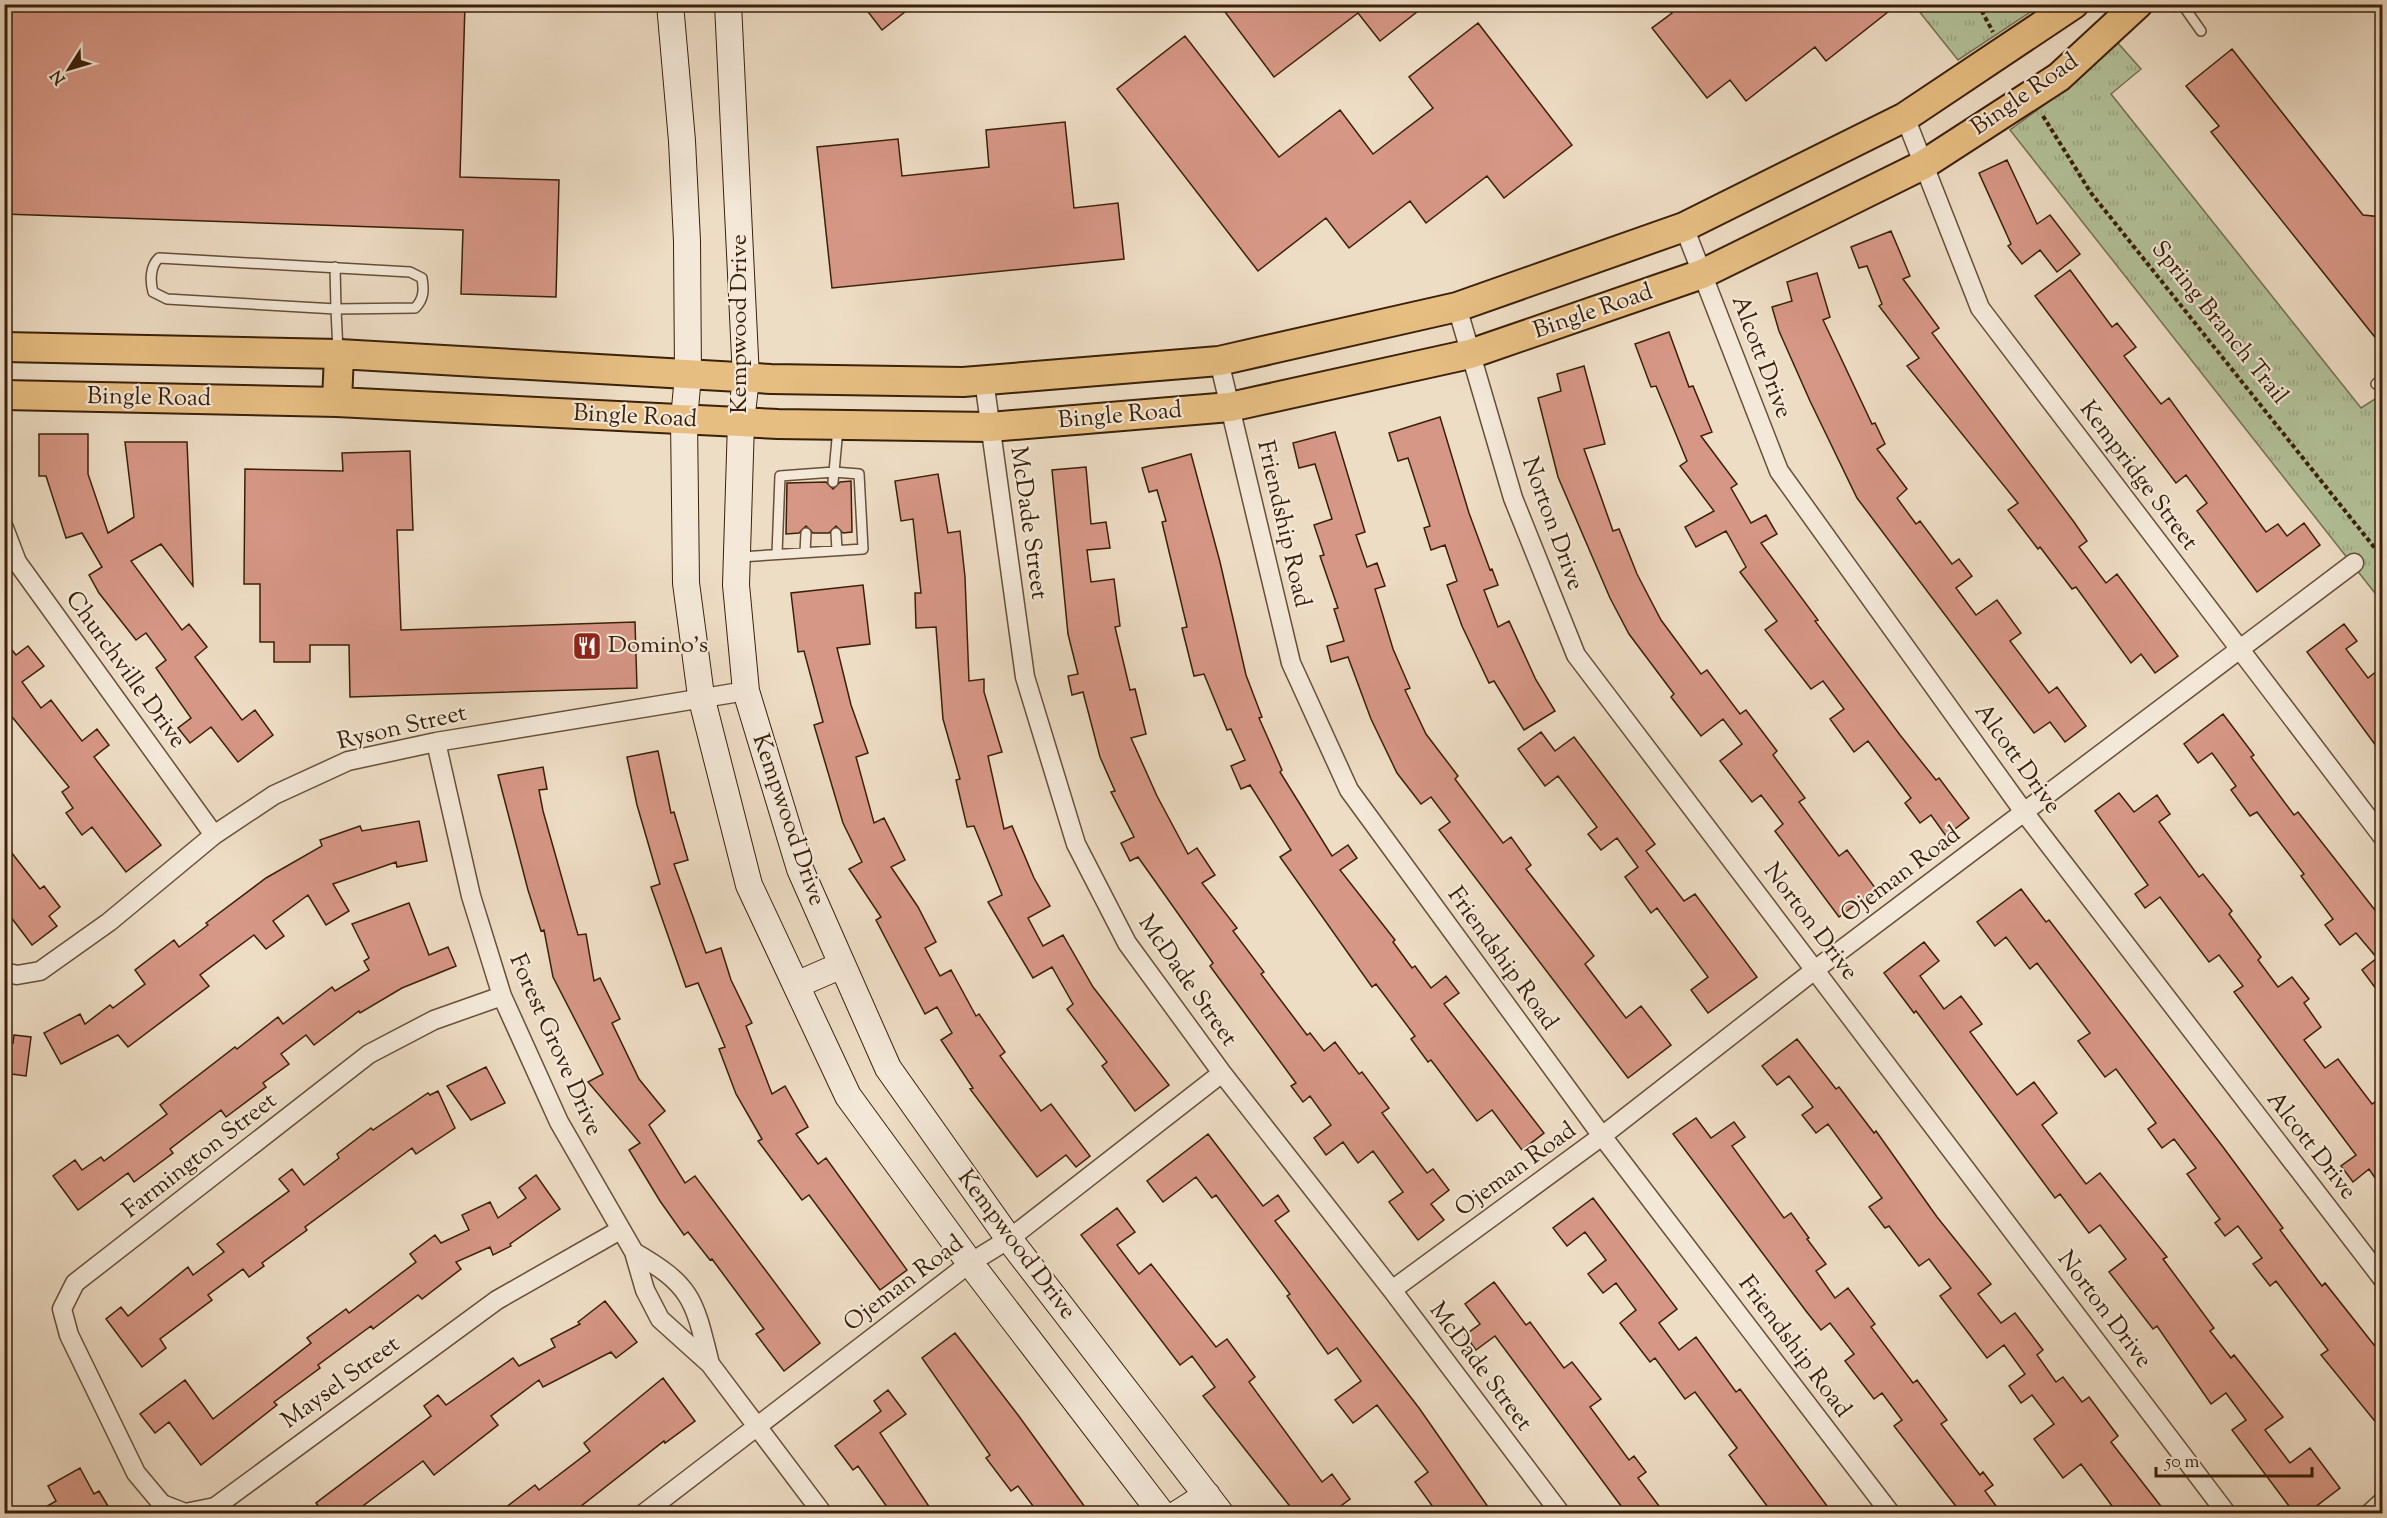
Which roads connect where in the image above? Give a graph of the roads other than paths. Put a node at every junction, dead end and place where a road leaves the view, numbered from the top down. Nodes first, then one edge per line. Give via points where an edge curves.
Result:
1 (670, 4) edge
2 (728, 4) edge
3 (2074, 4) edge
4 (2138, 4) edge
5 (2182, 4) edge
6 (2201, 31) dead end
7 (1905, 117) junction
8 (1923, 165) junction
9 (1684, 227) junction
10 (335, 267) junction
11 (1702, 274) junction
12 (1457, 307) junction
13 (336, 309) junction
14 (4, 347) edge
15 (339, 354) junction
16 (1470, 354) junction
17 (1219, 361) junction
18 (688, 376) junction
19 (746, 378) junction
20 (984, 380) junction
21 (4, 396) edge
22 (337, 402) junction
23 (1230, 407) junction
24 (684, 420) junction
25 (741, 422) junction
26 (838, 425) junction
27 (990, 427) junction
28 (834, 477) junction
29 (4, 528) edge
30 (806, 533) dead end
31 (836, 533) dead end
32 (837, 550) junction
33 (805, 552) junction
34 (777, 554) junction
35 (737, 558) junction
36 (2354, 563) dead end
37 (2241, 651) junction
38 (746, 691) junction
39 (701, 696) junction
40 (436, 742) junction
41 (2024, 812) junction
42 (214, 835) junction
43 (2382, 836) edge
44 (842, 965) junction
45 (1816, 969) junction
46 (4, 972) edge
47 (796, 985) junction
48 (502, 996) junction
49 (1222, 1073) junction
50 (1602, 1136) junction
51 (620, 1230) junction
52 (1009, 1239) junction
53 (634, 1252) junction
54 (970, 1263) junction
55 (2382, 1278) edge
56 (1392, 1290) junction
57 (710, 1364) junction
58 (756, 1425) junction
59 (117, 1433) joint
60 (2382, 1502) edge
61 (1214, 1504) edge
62 (643, 1514) edge
63 (823, 1514) edge
64 (1162, 1514) edge
65 (1177, 1514) edge
66 (1561, 1514) edge
67 (1891, 1514) edge
68 (2227, 1514) edge
69 (2369, 1514) edge

1 - 18 main road, Kempwood Drive via 687,241
2 - 19 main road, Kempwood Drive
3 - 7 main road, Bingle Road
4 - 8 main road, Bingle Road via 2059,77
5 - 6 lane
7 - 8 street, Kempridge Street
7 - 9 main road, Bingle Road
8 - 11 main road, Bingle Road
8 - 37 street, Kempridge Street via 1980,308
9 - 11 street, Alcott Drive
9 - 12 main road, Bingle Road
10 - 13 lane
10 - 13 lane via 410,272 422,278 424,289 415,308
10 - 13 lane via 159,258 154,262 150,282 153,292 167,299
11 - 16 main road, Bingle Road
11 - 41 street, Alcott Drive via 1779,471
12 - 16 street, Norton Drive
12 - 17 main road, Bingle Road
13 - 15 lane
14 - 15 main road, Bingle Road
15 - 18 main road, Bingle Road
15 - 22 main road
16 - 23 main road, Bingle Road
16 - 45 street, Norton Drive via 1513,498 1576,655
17 - 20 main road, Bingle Road
17 - 23 street, Friendship Road
18 - 19 main road, Bingle Road
18 - 24 main road, Kempwood Drive
19 - 20 main road, Bingle Road
19 - 25 main road, Kempwood Drive
20 - 27 street, McDade Street
21 - 22 main road, Bingle Road
22 - 24 main road, Bingle Road
23 - 27 main road, Bingle Road
23 - 50 street, Friendship Road via 1292,663 1349,790
24 - 25 main road, Bingle Road
24 - 39 main road, Kempwood Drive via 686,583
25 - 26 main road, Bingle Road
25 - 35 main road, Kempwood Drive
26 - 27 main road, Bingle Road
26 - 28 lane
27 - 49 street, McDade Street via 1024,677 1076,844 1128,943
28 - 32 lane via 859,474 863,549
28 - 34 lane via 780,476
29 - 42 street, Churchville Drive via 18,562
30 - 33 lane
31 - 32 lane
32 - 33 lane
33 - 34 lane
34 - 35 lane
35 - 38 main road, Kempwood Drive
36 - 37 street, Ojeman Road
37 - 41 street, Ojeman Road
37 - 43 street, Kempridge Street
38 - 39 street, Ryson Street
38 - 44 main road, Kempwood Drive via 800,869
39 - 40 street, Ryson Street
39 - 47 main road, Kempwood Drive via 749,885
40 - 42 street, Ryson Street via 348,761 274,795
40 - 48 street, Forest Grove Drive via 471,896
41 - 45 street, Ojeman Road
41 - 55 street, Alcott Drive
42 - 46 street, Ryson Street via 40,971 17,975
44 - 47 main road
44 - 52 main road, Kempwood Drive via 888,1068
45 - 50 street, Ojeman Road
45 - 68 street, Norton Drive
47 - 54 main road, Kempwood Drive via 848,1095
48 - 51 street, Forest Grove Drive via 559,1122
48 - 59 street, Farmington Street via 434,1020 369,1054 75,1283 62,1309 69,1335
49 - 52 street, Ojeman Road
49 - 56 street, McDade Street
50 - 56 street, Ojeman Road
50 - 67 street, Friendship Road
51 - 53 street, Forest Grove Drive
51 - 59 street, Maysel Street via 496,1300 215,1507 185,1514 162,1504 136,1473
52 - 54 street, Ojeman Road
52 - 61 main road, Kempwood Drive
53 - 57 street, Forest Grove Drive via 645,1290 660,1319
53 - 57 street, Forest Grove Drive via 667,1271 688,1293
54 - 58 street, Ojeman Road
54 - 64 main road, Kempwood Drive
56 - 66 street, McDade Street
57 - 58 street, Forest Grove Drive
58 - 62 street, Ojeman Road
58 - 63 street, Forest Grove Drive
60 - 69 street
61 - 65 main road

